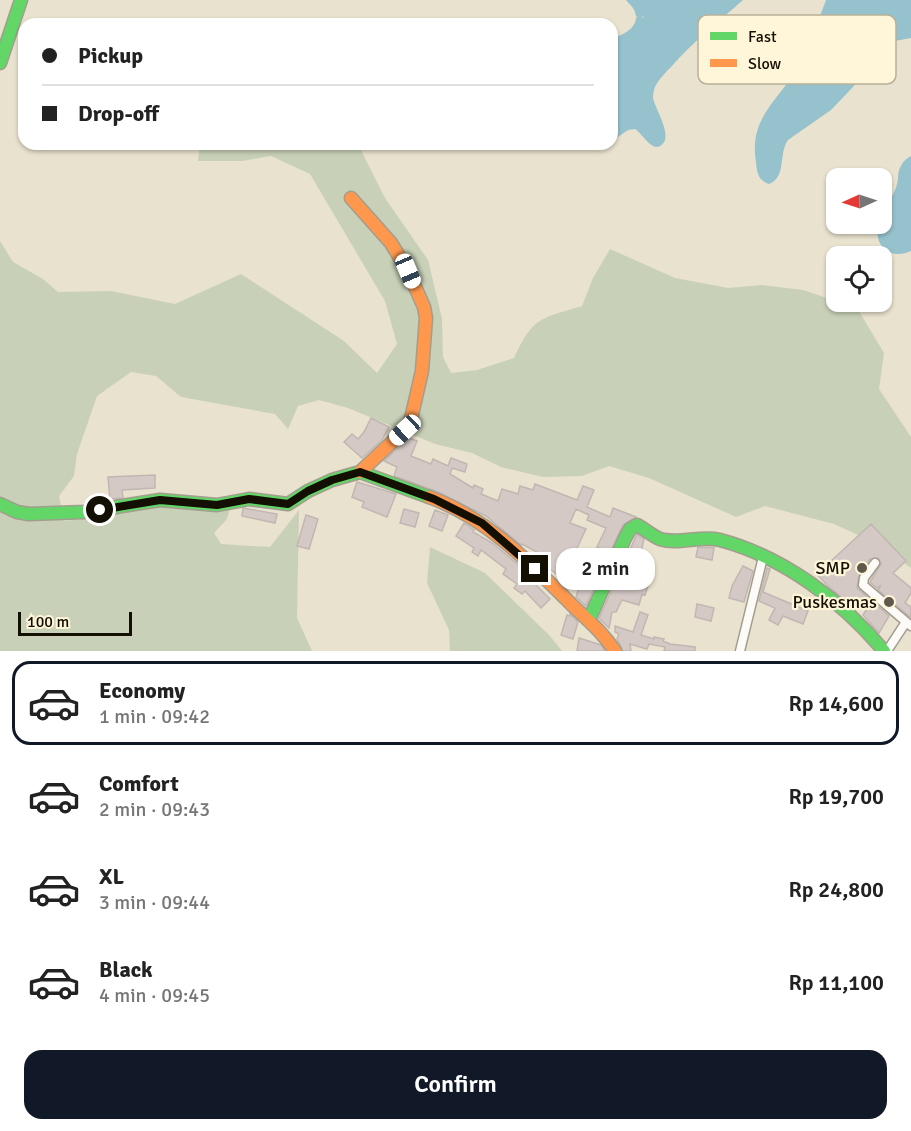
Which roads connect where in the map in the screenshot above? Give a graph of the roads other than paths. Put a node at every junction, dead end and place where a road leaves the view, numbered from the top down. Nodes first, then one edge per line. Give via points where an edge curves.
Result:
1 (21, 0) edge
2 (0, 63) edge
3 (351, 198) dead end
4 (360, 472) junction
5 (0, 504) edge
6 (763, 557) junction
7 (874, 563) dead end
8 (589, 620) junction
9 (908, 624) edge
10 (615, 651) edge
11 (740, 651) edge
12 (886, 651) edge

1 - 2 street
3 - 4 street via 403,261 426,318 422,371 411,419 405,430
4 - 5 street via 332,480 288,504 249,499 217,505 160,500 84,512 29,514
4 - 8 street via 427,496 482,523
6 - 8 street via 716,539 662,539 634,525
6 - 11 street
6 - 12 street via 824,594
7 - 9 street via 863,585
8 - 10 street
9 - 12 street

